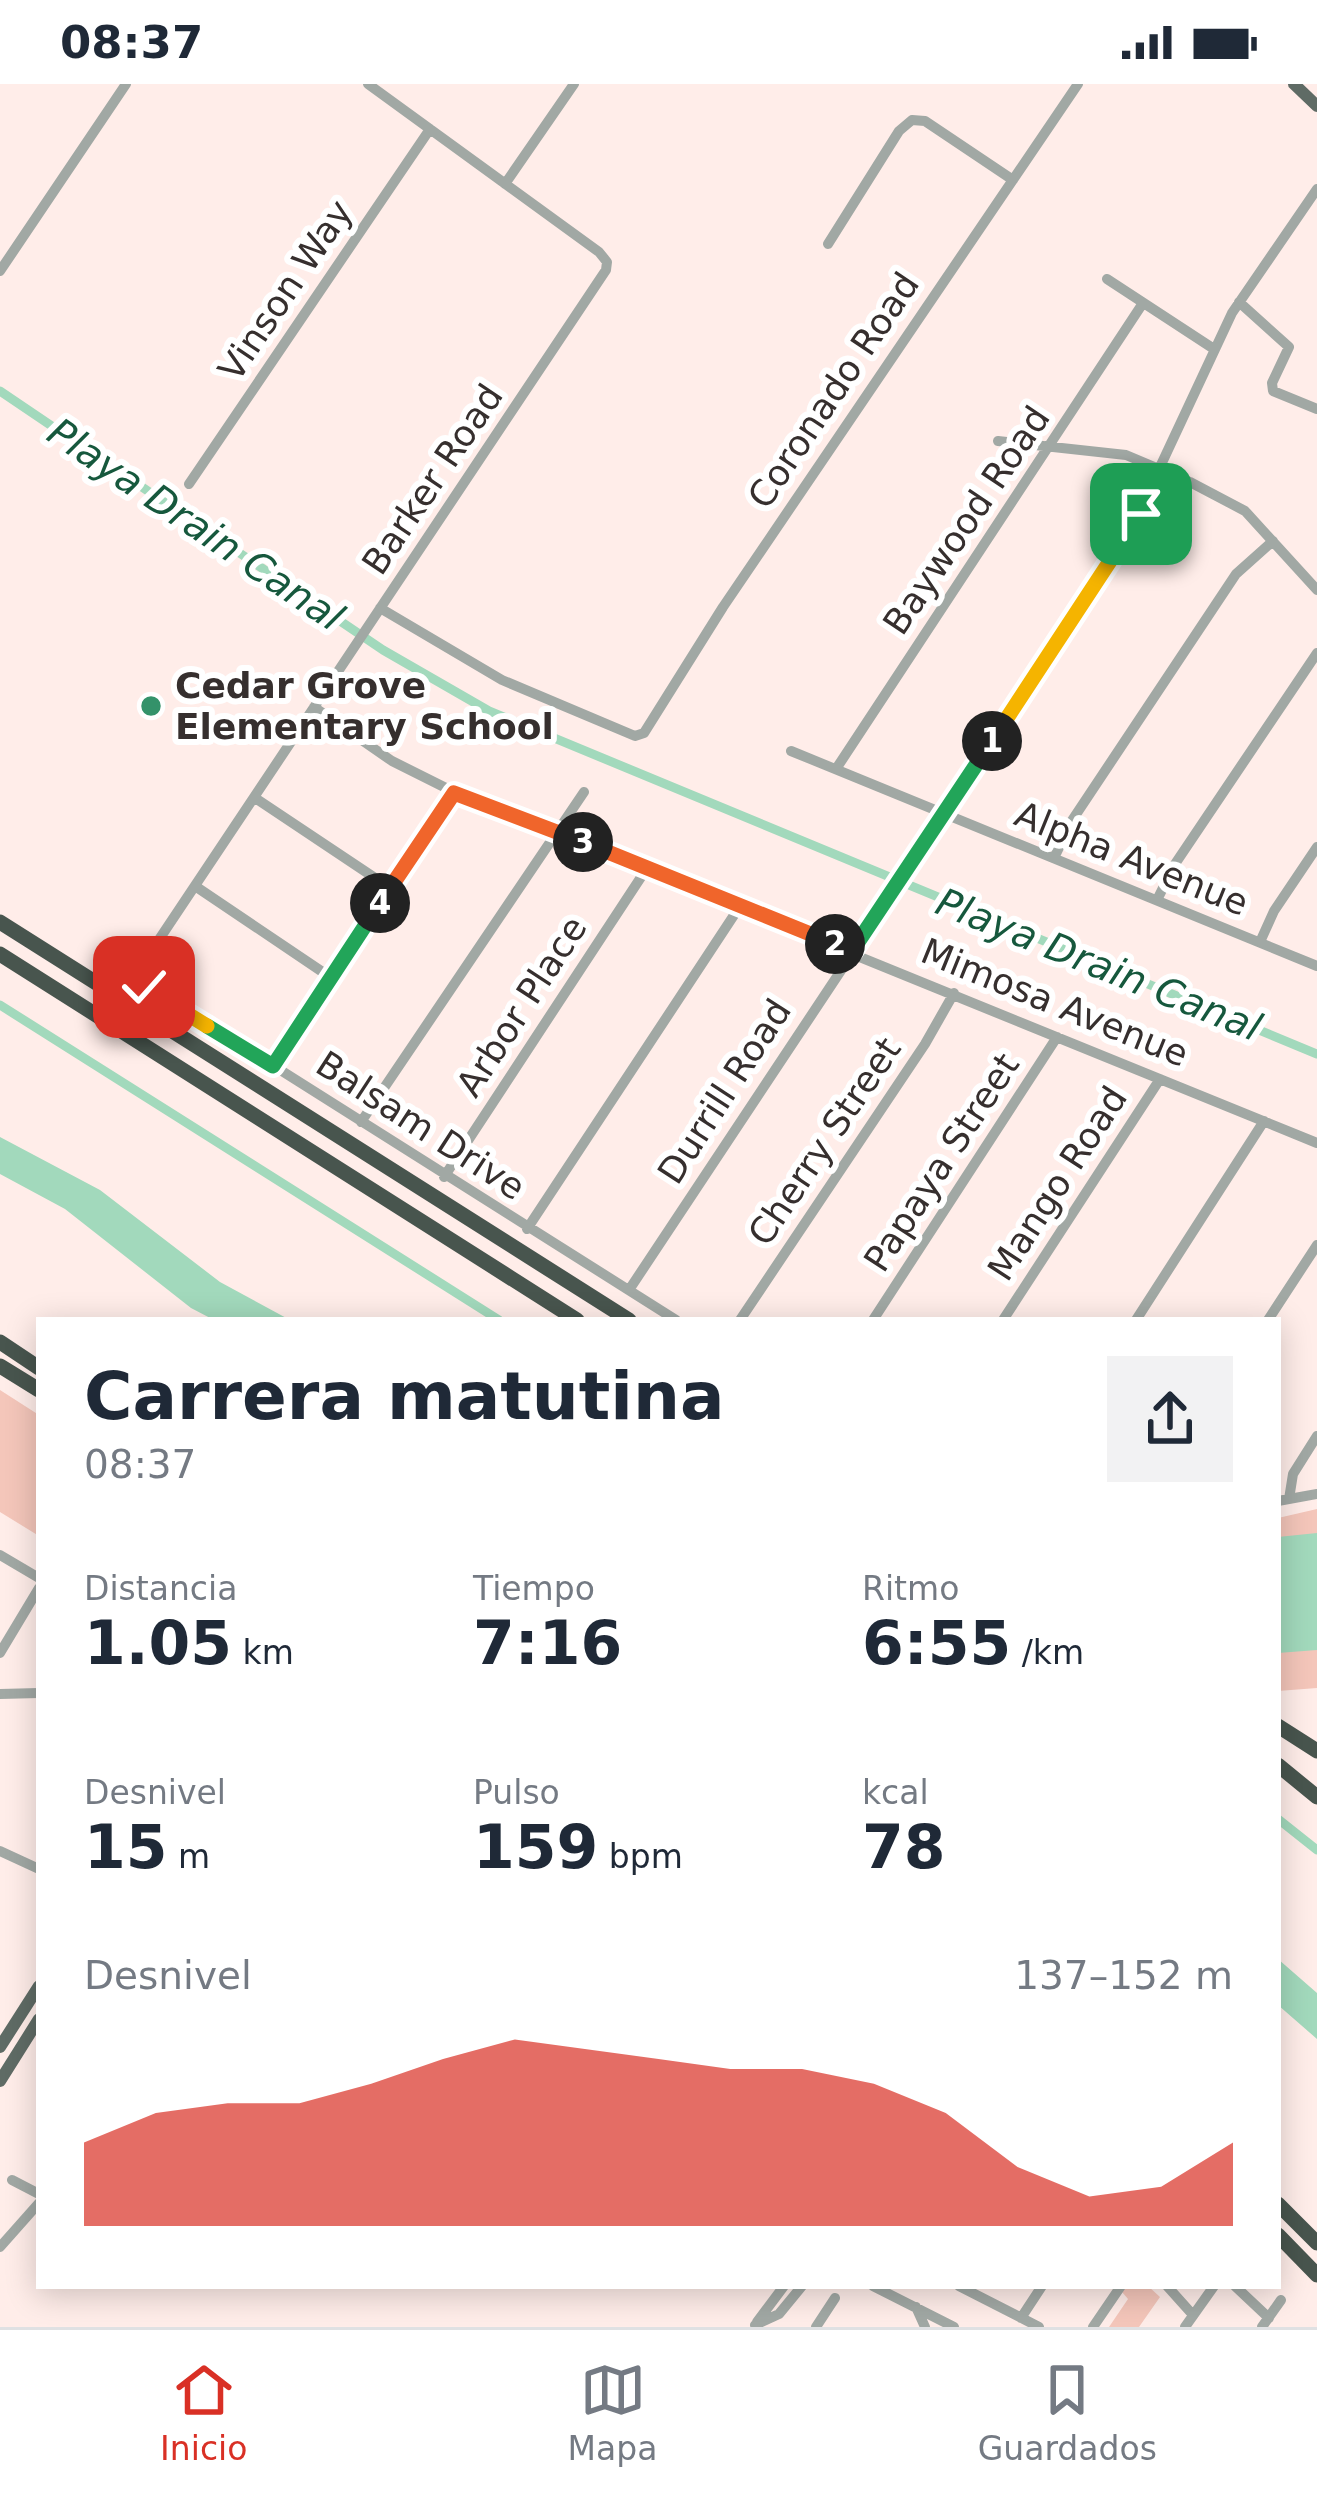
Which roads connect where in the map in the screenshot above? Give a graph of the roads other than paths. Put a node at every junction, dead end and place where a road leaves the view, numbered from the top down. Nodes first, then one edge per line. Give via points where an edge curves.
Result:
1 (126, 84) edge
2 (368, 84) edge
3 (574, 84) edge
4 (1078, 84) edge
5 (1294, 84) edge
6 (1317, 106) edge
7 (430, 129) junction
8 (1013, 180) junction
9 (506, 184) junction
10 (1317, 189) edge
11 (828, 244) dead end
12 (0, 271) edge
13 (1107, 279) dead end
14 (1239, 302) junction
15 (1143, 303) junction
16 (1214, 349) junction
17 (1317, 410) edge
18 (998, 441) dead end
19 (1053, 445) junction
20 (1161, 470) junction
21 (189, 484) dead end
22 (1273, 541) junction
23 (1317, 590) edge
24 (380, 608) junction
25 (1317, 653) edge
26 (314, 707) junction
27 (791, 751) dead end
28 (836, 769) junction
29 (584, 792) dead end
30 (454, 793) junction
31 (255, 798) junction
32 (944, 814) junction
33 (558, 832) junction
34 (1317, 847) edge
35 (1054, 858) junction
36 (647, 868) junction
37 (195, 886) junction
38 (390, 888) junction
39 (1157, 900) junction
40 (740, 906) junction
41 (0, 922) edge
42 (1260, 942) junction
43 (852, 951) junction
44 (0, 954) edge
45 (1317, 966) edge
46 (137, 977) joint
47 (330, 977) junction
48 (954, 993) junction
49 (1057, 1037) junction
50 (273, 1066) junction
51 (1160, 1079) junction
52 (1264, 1121) junction
53 (361, 1122) junction
54 (1317, 1143) edge
55 (445, 1177) junction
56 (527, 1229) junction
57 (1317, 1245) edge
58 (629, 1290) junction
59 (572, 1317) edge
60 (624, 1317) edge
61 (671, 1317) edge
62 (742, 1317) edge
63 (875, 1317) edge
64 (1006, 1317) edge
65 (1138, 1317) edge
66 (1270, 1317) edge
67 (0, 1342) edge
68 (36, 1364) edge
69 (0, 1366) edge
70 (36, 1389) edge
71 (1317, 1436) edge
72 (1317, 1495) edge
73 (1284, 1500) edge
74 (0, 1555) edge
75 (36, 1576) edge
76 (36, 1593) edge
77 (0, 1653) edge
78 (36, 1693) edge
79 (0, 1694) edge
80 (1281, 1728) edge
81 (1312, 1747) edge
82 (1281, 1767) edge
83 (1317, 1793) edge
84 (0, 1851) edge
85 (36, 1868) edge
86 (36, 1991) edge
87 (36, 2024) edge
88 (0, 2047) edge
89 (0, 2081) edge
90 (12, 2180) dead end
91 (36, 2192) edge
92 (36, 2206) edge
93 (1281, 2207) edge
94 (1281, 2238) edge
95 (1317, 2243) edge
96 (0, 2247) edge
97 (1317, 2276) edge
98 (782, 2289) edge
99 (800, 2289) edge
100 (879, 2289) edge
101 (1040, 2289) edge
102 (1119, 2289) edge
103 (1170, 2289) edge
104 (1212, 2289) edge
105 (1238, 2289) edge
106 (981, 2291) edge
107 (835, 2298) dead end
108 (1281, 2300) dead end
109 (916, 2307) junction
110 (1193, 2314) junction
111 (1022, 2318) junction
112 (1266, 2322) edge
113 (754, 2326) edge
114 (948, 2326) edge
115 (816, 2327) edge
116 (925, 2327) edge
117 (1040, 2327) edge
118 (1093, 2327) edge
119 (1185, 2327) edge

1 - 12 street
2 - 7 street, Barker Road
3 - 9 street
4 - 8 street, Coronado Road
5 - 6 main road
7 - 9 street, Barker Road
7 - 21 street, Vinson Way
8 - 11 street via 912,120
8 - 24 street, Coronado Road via 644,733 502,680
9 - 24 street, Barker Road via 599,252 606,270
10 - 14 street, Durrill Road
13 - 15 street
14 - 16 street, Durrill Road
14 - 17 street via 1289,351 1272,389
15 - 16 street
15 - 19 street, Baywood Road
16 - 20 street, Durrill Road
18 - 19 street
19 - 20 street via 1126,455
19 - 28 street, Baywood Road
20 - 22 street via 1245,511
20 - 32 street, Durrill Road via 1124,544
22 - 23 street
22 - 35 street via 1236,574
24 - 26 street, Barker Road
25 - 39 street
26 - 30 street, Mimosa Avenue
26 - 31 street, Barker Road
27 - 28 street, Alpha Avenue
28 - 32 street, Alpha Avenue
29 - 33 street
30 - 33 street, Mimosa Avenue
30 - 38 street
31 - 37 street, Barker Road
31 - 38 street
32 - 35 street, Alpha Avenue
32 - 43 street, Durrill Road
33 - 36 street, Mimosa Avenue
33 - 53 street
34 - 42 street
35 - 39 street, Alpha Avenue
36 - 40 street, Mimosa Avenue
36 - 55 street, Arbor Place
37 - 46 street, Barker Road
37 - 47 street
38 - 47 street
39 - 42 street, Alpha Avenue
40 - 43 street, Mimosa Avenue
40 - 56 street
41 - 60 highway
42 - 45 street, Alpha Avenue
43 - 48 street, Mimosa Avenue
43 - 58 street, Durrill Road
44 - 59 highway
46 - 50 street, Balsam Drive
47 - 50 street
48 - 49 street, Mimosa Avenue
48 - 62 street, Cherry Street
49 - 51 street, Mimosa Avenue
49 - 63 street, Papaya Street
50 - 53 street, Balsam Drive
51 - 52 street, Mimosa Avenue
51 - 64 street, Mango Road
52 - 54 street, Mimosa Avenue
52 - 65 street
53 - 55 street, Balsam Drive
55 - 56 street, Balsam Drive
56 - 58 street, Balsam Drive
57 - 66 street
58 - 61 street, Balsam Drive
67 - 68 highway
69 - 70 highway
71 - 73 street
72 - 73 street
74 - 75 street
76 - 77 street
78 - 79 street
80 - 81 highway
82 - 83 highway
84 - 85 street
86 - 88 main road
87 - 89 main road
90 - 91 street
92 - 96 street
93 - 95 highway
94 - 97 highway
98 - 113 street
99 - 113 street via 779,2314
100 - 109 street
101 - 111 street
102 - 118 street
103 - 110 street
104 - 110 street
105 - 112 street
106 - 111 street
107 - 115 street
108 - 112 street
109 - 114 street
109 - 116 street
110 - 119 street
111 - 117 street

